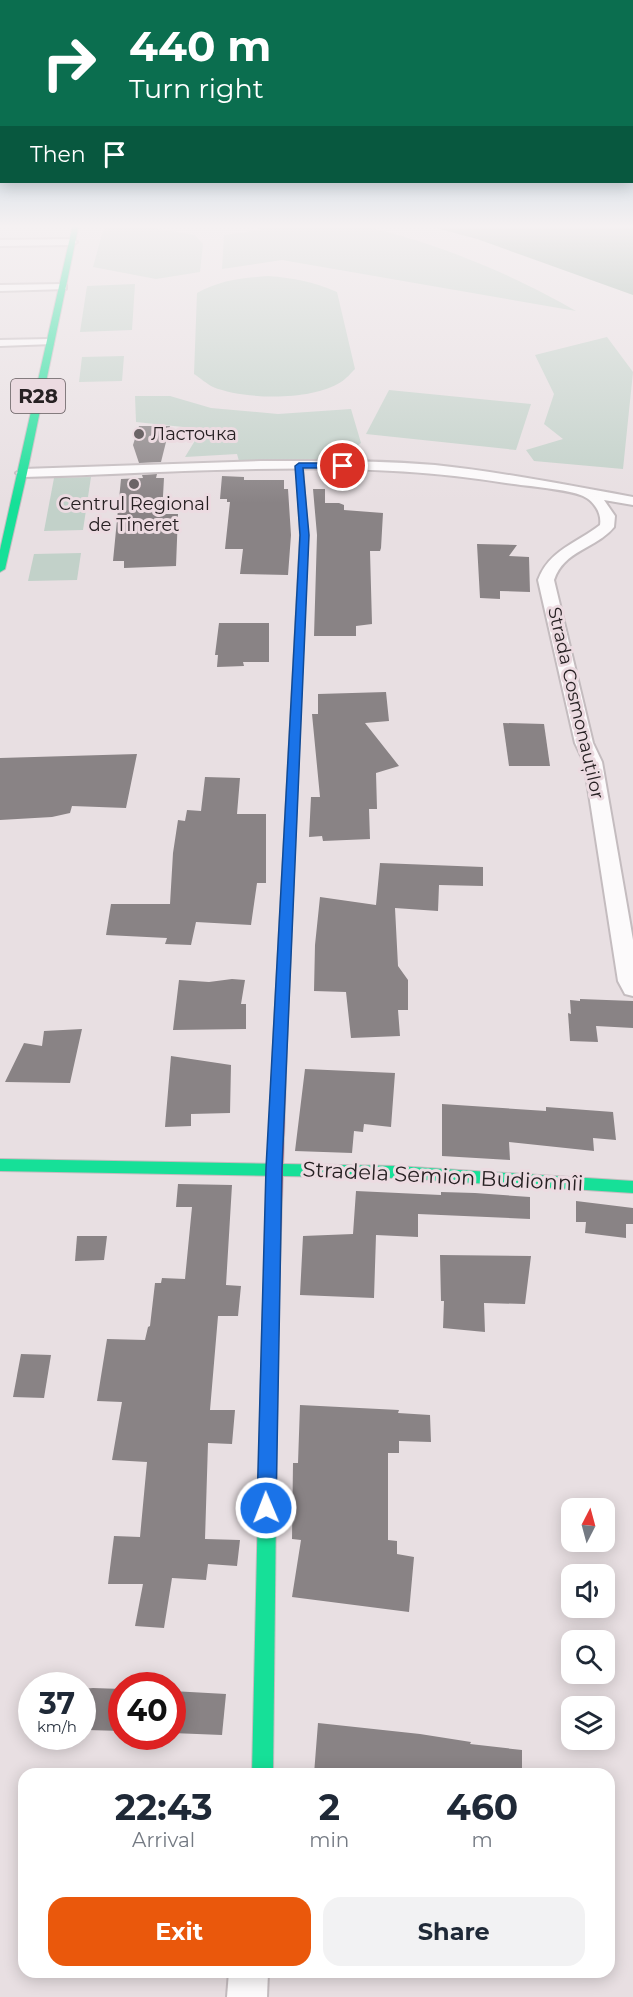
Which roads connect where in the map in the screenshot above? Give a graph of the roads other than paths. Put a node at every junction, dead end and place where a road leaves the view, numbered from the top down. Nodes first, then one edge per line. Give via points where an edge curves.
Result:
1 (55, 317) edge
2 (49, 342) junction
3 (0, 343) edge
4 (299, 466) junction
5 (23, 473) junction
6 (586, 492) junction
7 (630, 496) edge
8 (0, 569) edge
9 (633, 987) edge
10 (0, 1165) edge
11 (274, 1168) junction
12 (633, 1187) edge
13 (262, 1768) edge
14 (248, 1978) edge
15 (246, 1997) edge

1 - 2 street, R28
2 - 3 street
2 - 5 street, R28
4 - 5 street
4 - 6 street via 406,467
4 - 11 street via 304,535
5 - 8 street, R28
6 - 7 street
6 - 9 street, Strada Cosmonauților via 606,512 607,527 561,558 546,580 584,743 593,762 628,981
10 - 11 street, Stradela Semion Budionnîi
11 - 12 street, Stradela Semion Budionnîi via 520,1176
11 - 13 street
14 - 15 street

